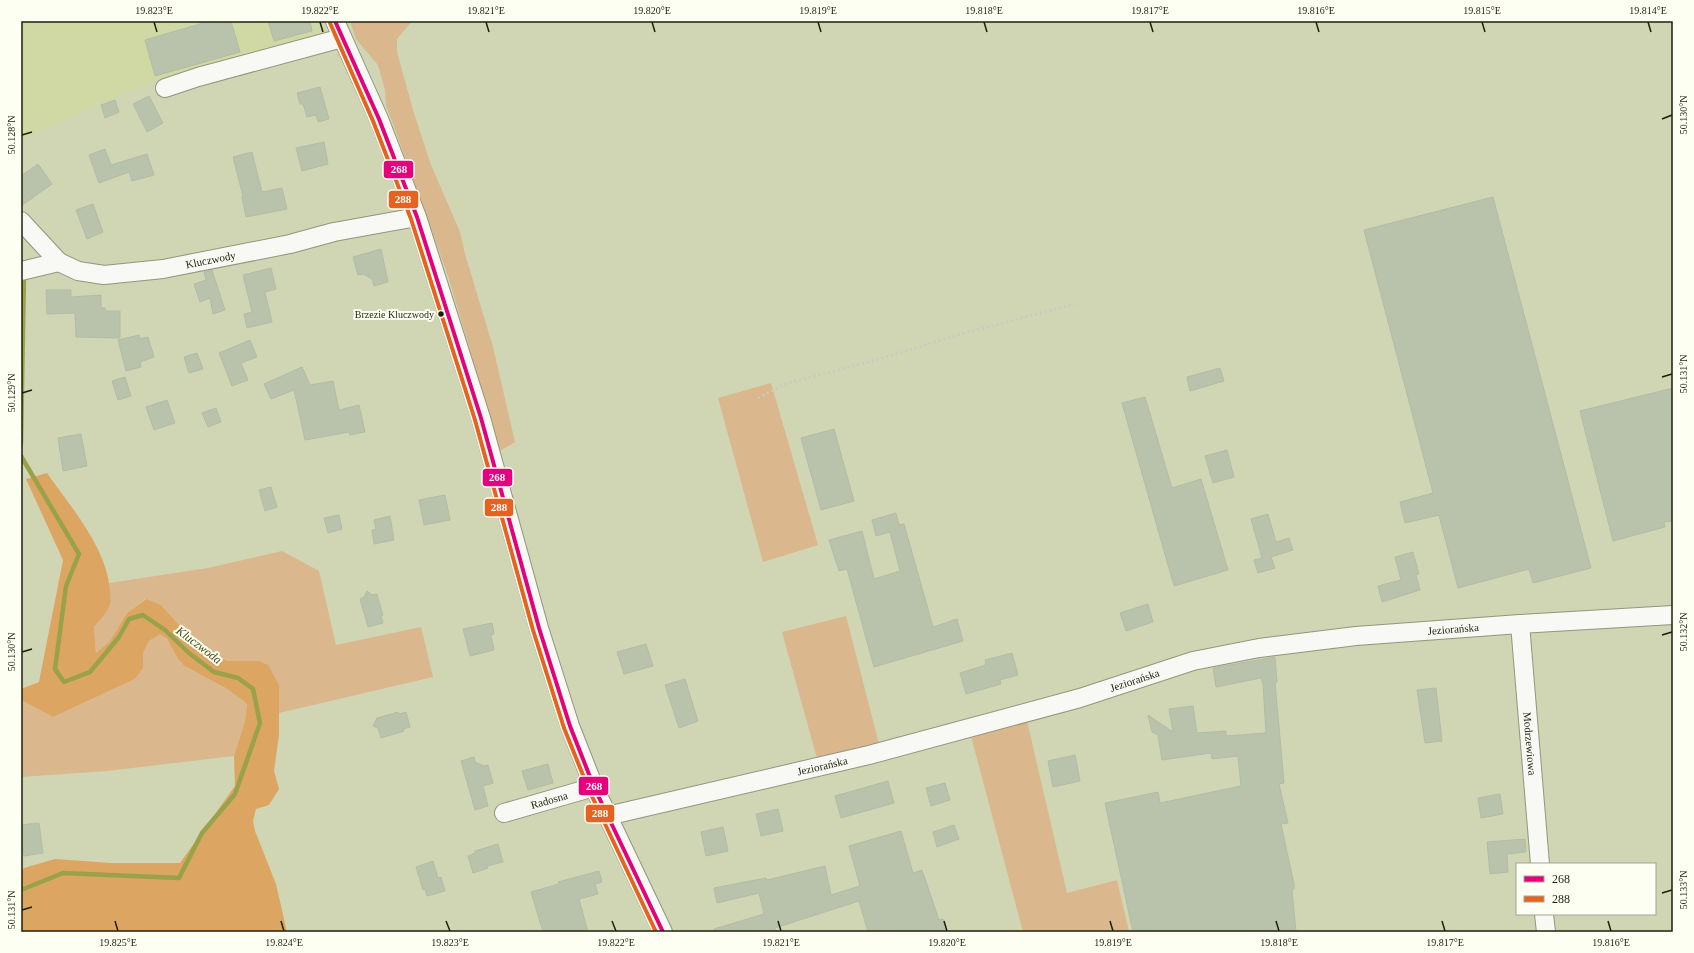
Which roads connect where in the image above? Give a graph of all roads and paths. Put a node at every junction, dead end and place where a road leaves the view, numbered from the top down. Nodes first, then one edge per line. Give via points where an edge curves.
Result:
1 (335, 21) edge
2 (342, 38) junction
3 (165, 88) dead end
4 (417, 217) junction
5 (21, 221) edge
6 (52, 264) junction
7 (21, 272) edge
8 (1075, 304) dead end
9 (758, 398) dead end
10 (1673, 615) edge
11 (1520, 624) junction
12 (594, 787) junction
13 (504, 813) dead end
14 (607, 816) junction
15 (1540, 863) edge
16 (1544, 915) edge
17 (662, 932) edge
18 (1546, 932) edge

1 - 2 street
2 - 3 street
2 - 4 street via 379,120
4 - 6 street, Kluczwody via 149,272 104,275 78,272
4 - 12 street via 481,418 539,628 570,726
5 - 6 street, Kluczwody
6 - 7 street
8 - 9 path via 785,384
10 - 11 street, Jeziorańska
11 - 14 street, Jeziorańska via 1356,636 1260,648 1193,661 1080,698 898,748
11 - 15 street, Modrzewiowa
12 - 13 street, Radosna
12 - 14 street
14 - 17 street
16 - 18 street

